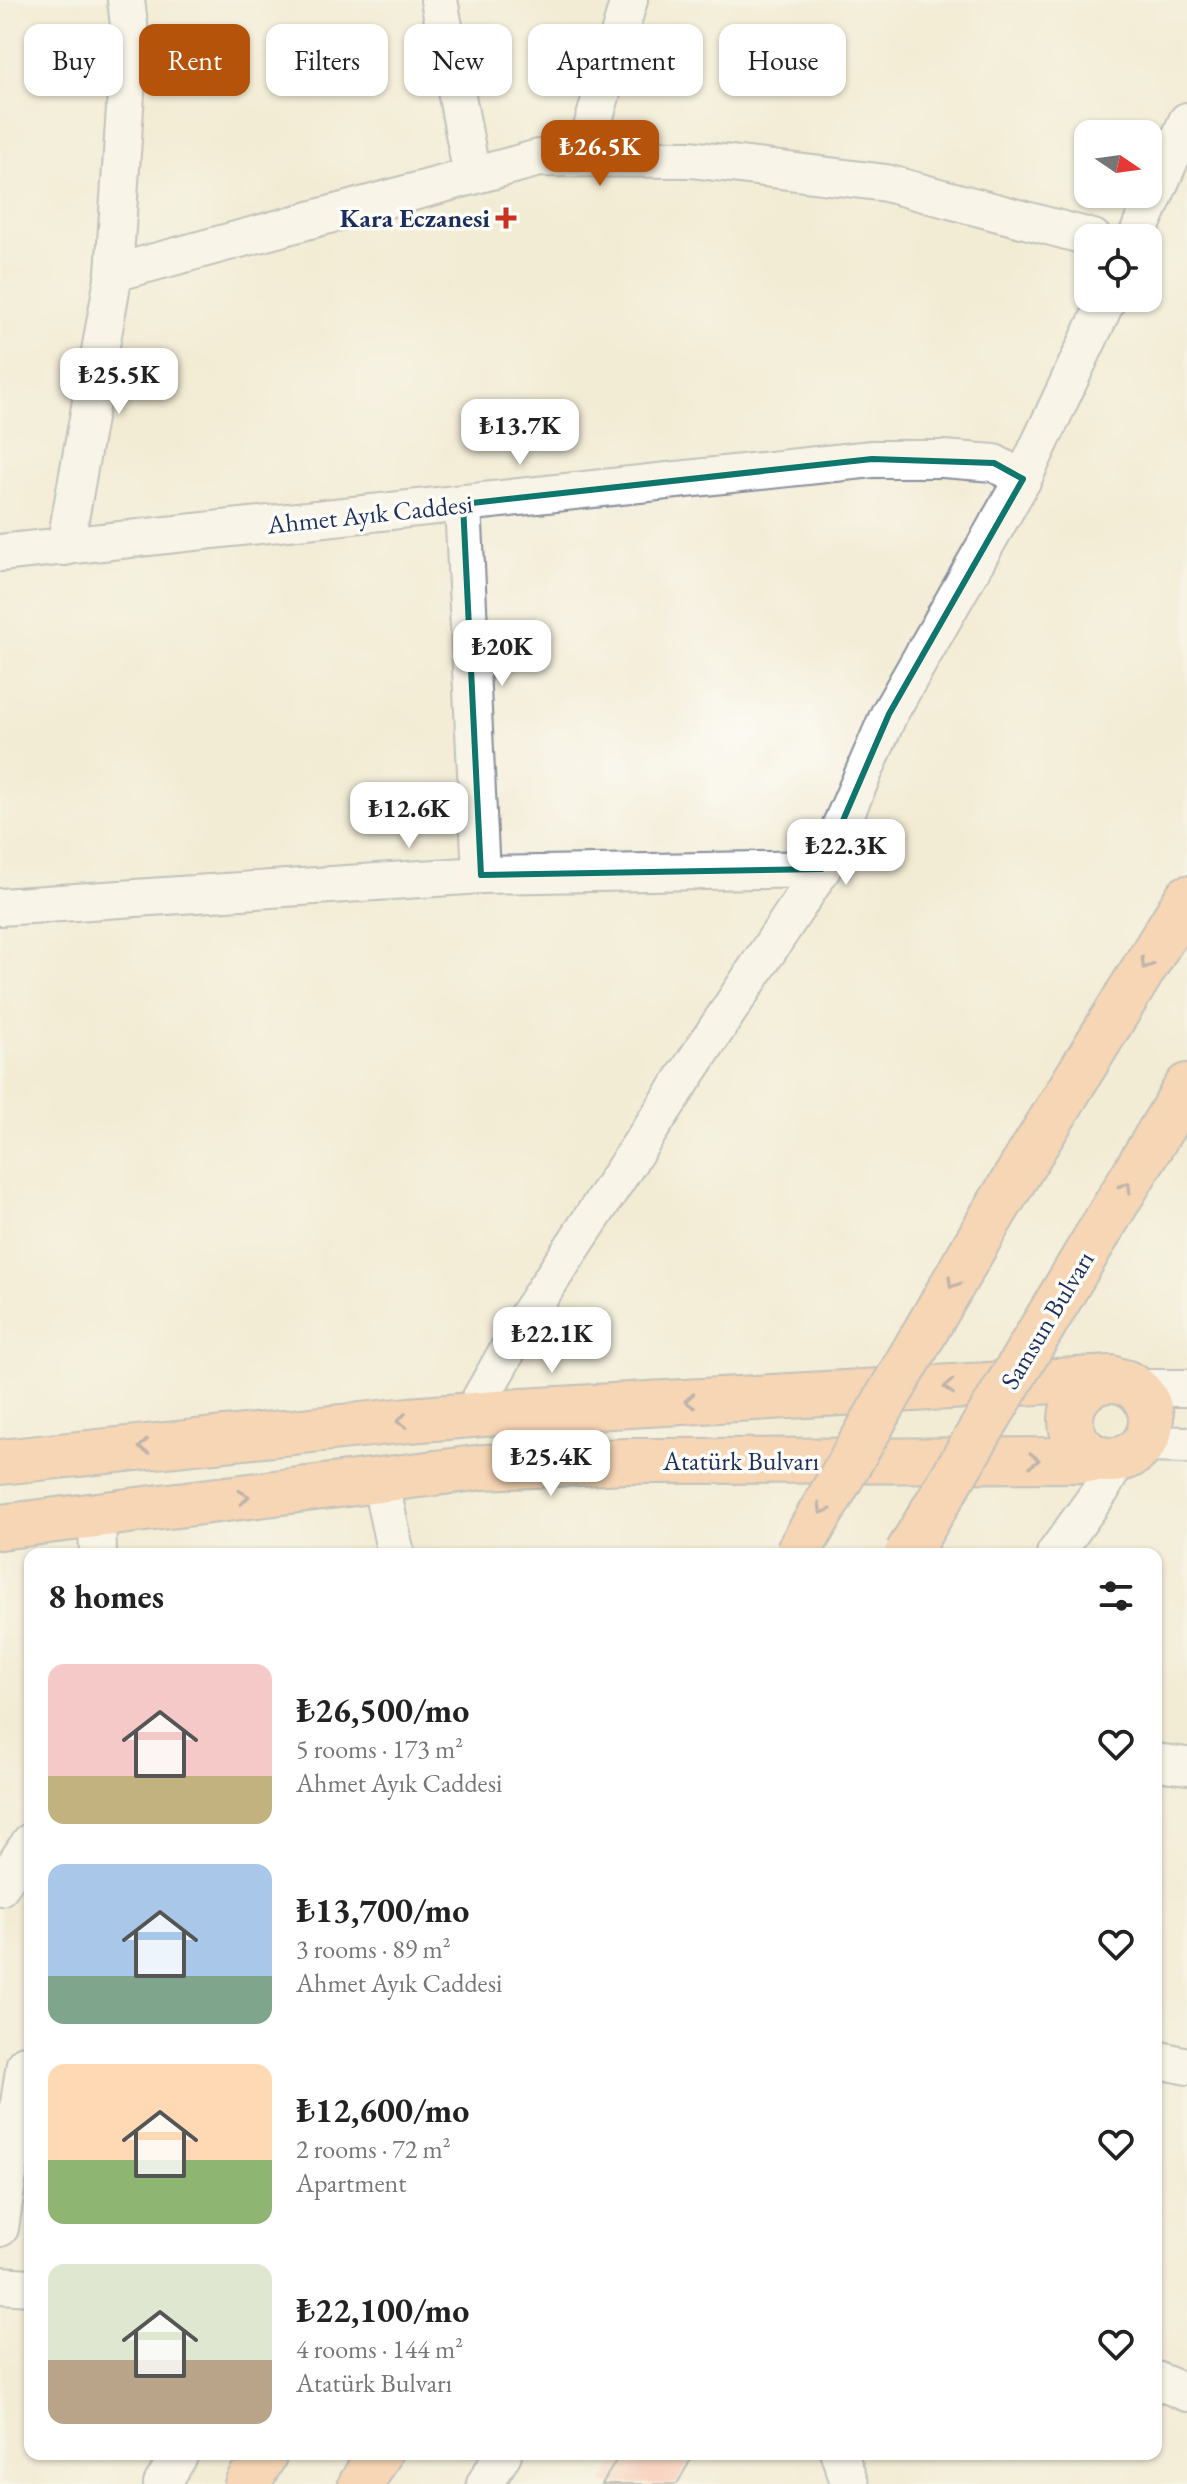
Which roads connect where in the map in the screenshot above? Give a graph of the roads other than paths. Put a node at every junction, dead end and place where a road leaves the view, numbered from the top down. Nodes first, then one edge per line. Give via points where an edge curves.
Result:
1 (126, 0) edge
2 (439, 0) edge
3 (629, 0) edge
4 (1187, 121) edge
5 (583, 158) junction
6 (472, 176) junction
7 (1142, 224) edge
8 (1074, 233) edge
9 (114, 273) junction
10 (1101, 312) edge
11 (1023, 479) junction
12 (463, 504) junction
13 (65, 547) junction
14 (0, 553) edge
15 (822, 869) junction
16 (481, 875) junction
17 (1187, 898) edge
18 (0, 907) edge
19 (1187, 1086) edge
20 (1123, 1383) junction
21 (1187, 1388) edge
22 (471, 1415) junction
23 (1187, 1445) edge
24 (1121, 1454) junction
25 (0, 1462) edge
26 (380, 1480) junction
27 (0, 1527) edge
28 (98, 1535) edge
29 (395, 1548) edge
30 (800, 1548) edge
31 (911, 1548) edge
32 (1059, 1548) edge
33 (1162, 1763) edge
34 (1187, 1766) edge
35 (24, 1851) edge
36 (0, 1887) edge
37 (18, 2060) edge
38 (1162, 2060) edge
39 (1187, 2066) edge
40 (0, 2228) edge
41 (0, 2285) edge
42 (24, 2287) edge
43 (1162, 2383) edge
44 (1187, 2393) edge
45 (176, 2460) edge
46 (261, 2460) edge
47 (375, 2460) edge
48 (499, 2460) edge
49 (841, 2460) edge
50 (162, 2484) edge
51 (247, 2484) edge
52 (361, 2484) edge
53 (485, 2484) edge
54 (850, 2484) edge

1 - 9 street via 130,33
2 - 6 street
3 - 5 street
4 - 7 street
5 - 6 street via 539,158
5 - 8 street via 691,159 886,183
6 - 9 street
9 - 13 street
10 - 11 street
11 - 12 street, Ahmet Ayık Caddesi via 994,463 872,459
11 - 15 street via 889,714
12 - 13 street, Ahmet Ayık Caddesi
12 - 16 street
13 - 14 street, Ahmet Ayık Caddesi
15 - 16 street
15 - 22 street via 527,1316
16 - 18 street
17 -> 30 main road, bridge via 992,1216
31 -> 19 main road, Samsun Bulvarı, bridge
20 - 21 street
20 -> 22 main road
20 - 24 main road via 1144,1397 1151,1423
20 - 24 main road via 1087,1387 1072,1408 1071,1421 1078,1445 1088,1454
22 -> 25 main road
23 - 24 street
26 -> 24 main road, Atatürk Bulvarı via 484,1467 628,1461
24 - 32 street
28 -> 26 main road, Atatürk Bulvarı
26 - 29 street
27 - 28 main road, Atatürk Bulvarı
33 - 34 street
35 - 36 street
37 - 40 street
38 - 39 street
41 - 42 street
43 - 44 street
45 - 50 street
46 - 51 main road
47 - 52 main road
48 - 53 street
49 - 54 street

